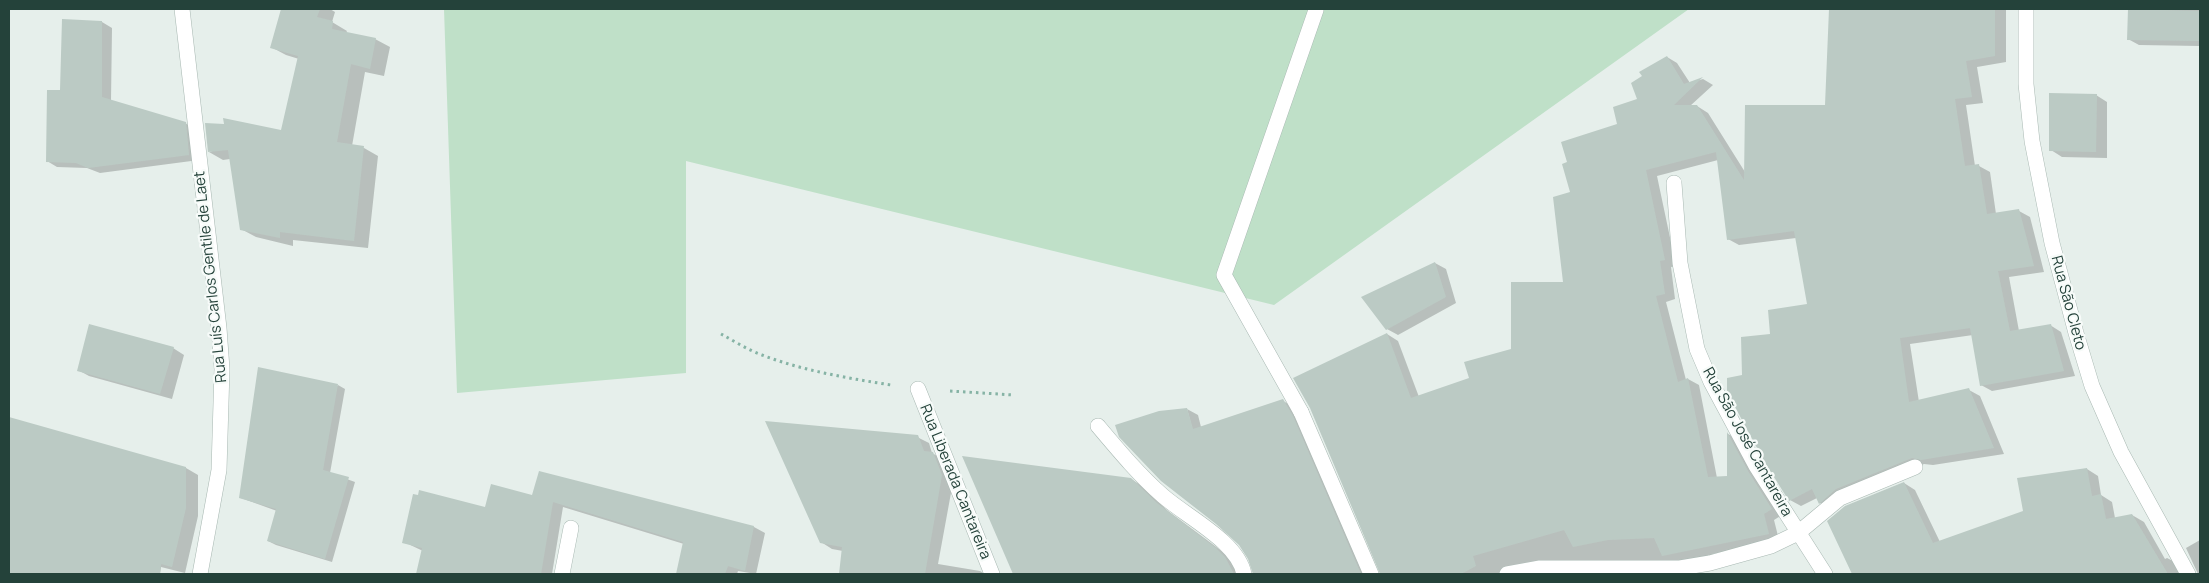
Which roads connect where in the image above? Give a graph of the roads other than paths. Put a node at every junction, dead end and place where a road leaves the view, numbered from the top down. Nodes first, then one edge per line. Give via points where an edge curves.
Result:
1 (182, 9) edge
2 (2026, 9) edge
3 (1316, 10) dead end
4 (1674, 183) dead end
5 (918, 389) road end
6 (1098, 426) dead end
7 (1915, 467) dead end
8 (571, 528) dead end
9 (1798, 533) junction
10 (200, 574) edge
11 (562, 574) edge
12 (992, 574) edge
13 (1244, 574) edge
14 (1371, 574) edge
15 (1507, 574) edge
16 (1825, 574) edge
17 (2188, 574) edge

1 - 10 street, Rua Luís Carlos Gentile de Laet via 222,369 219,470
2 - 17 street, Rua São Cleto via 2026,84 2032,141 2052,243 2076,333 2092,386 2121,452
3 - 14 street via 1224,275 1301,412
4 - 9 street, Rua São José Cantareira via 1680,263 1697,349 1756,466
5 - 12 street, Rua Liberada Cantareira
6 - 13 street via 1138,473 1232,551
7 - 9 street via 1840,498
8 - 11 street
9 - 15 street via 1763,548 1680,568 1540,568
9 - 16 street, Rua São José Cantareira

